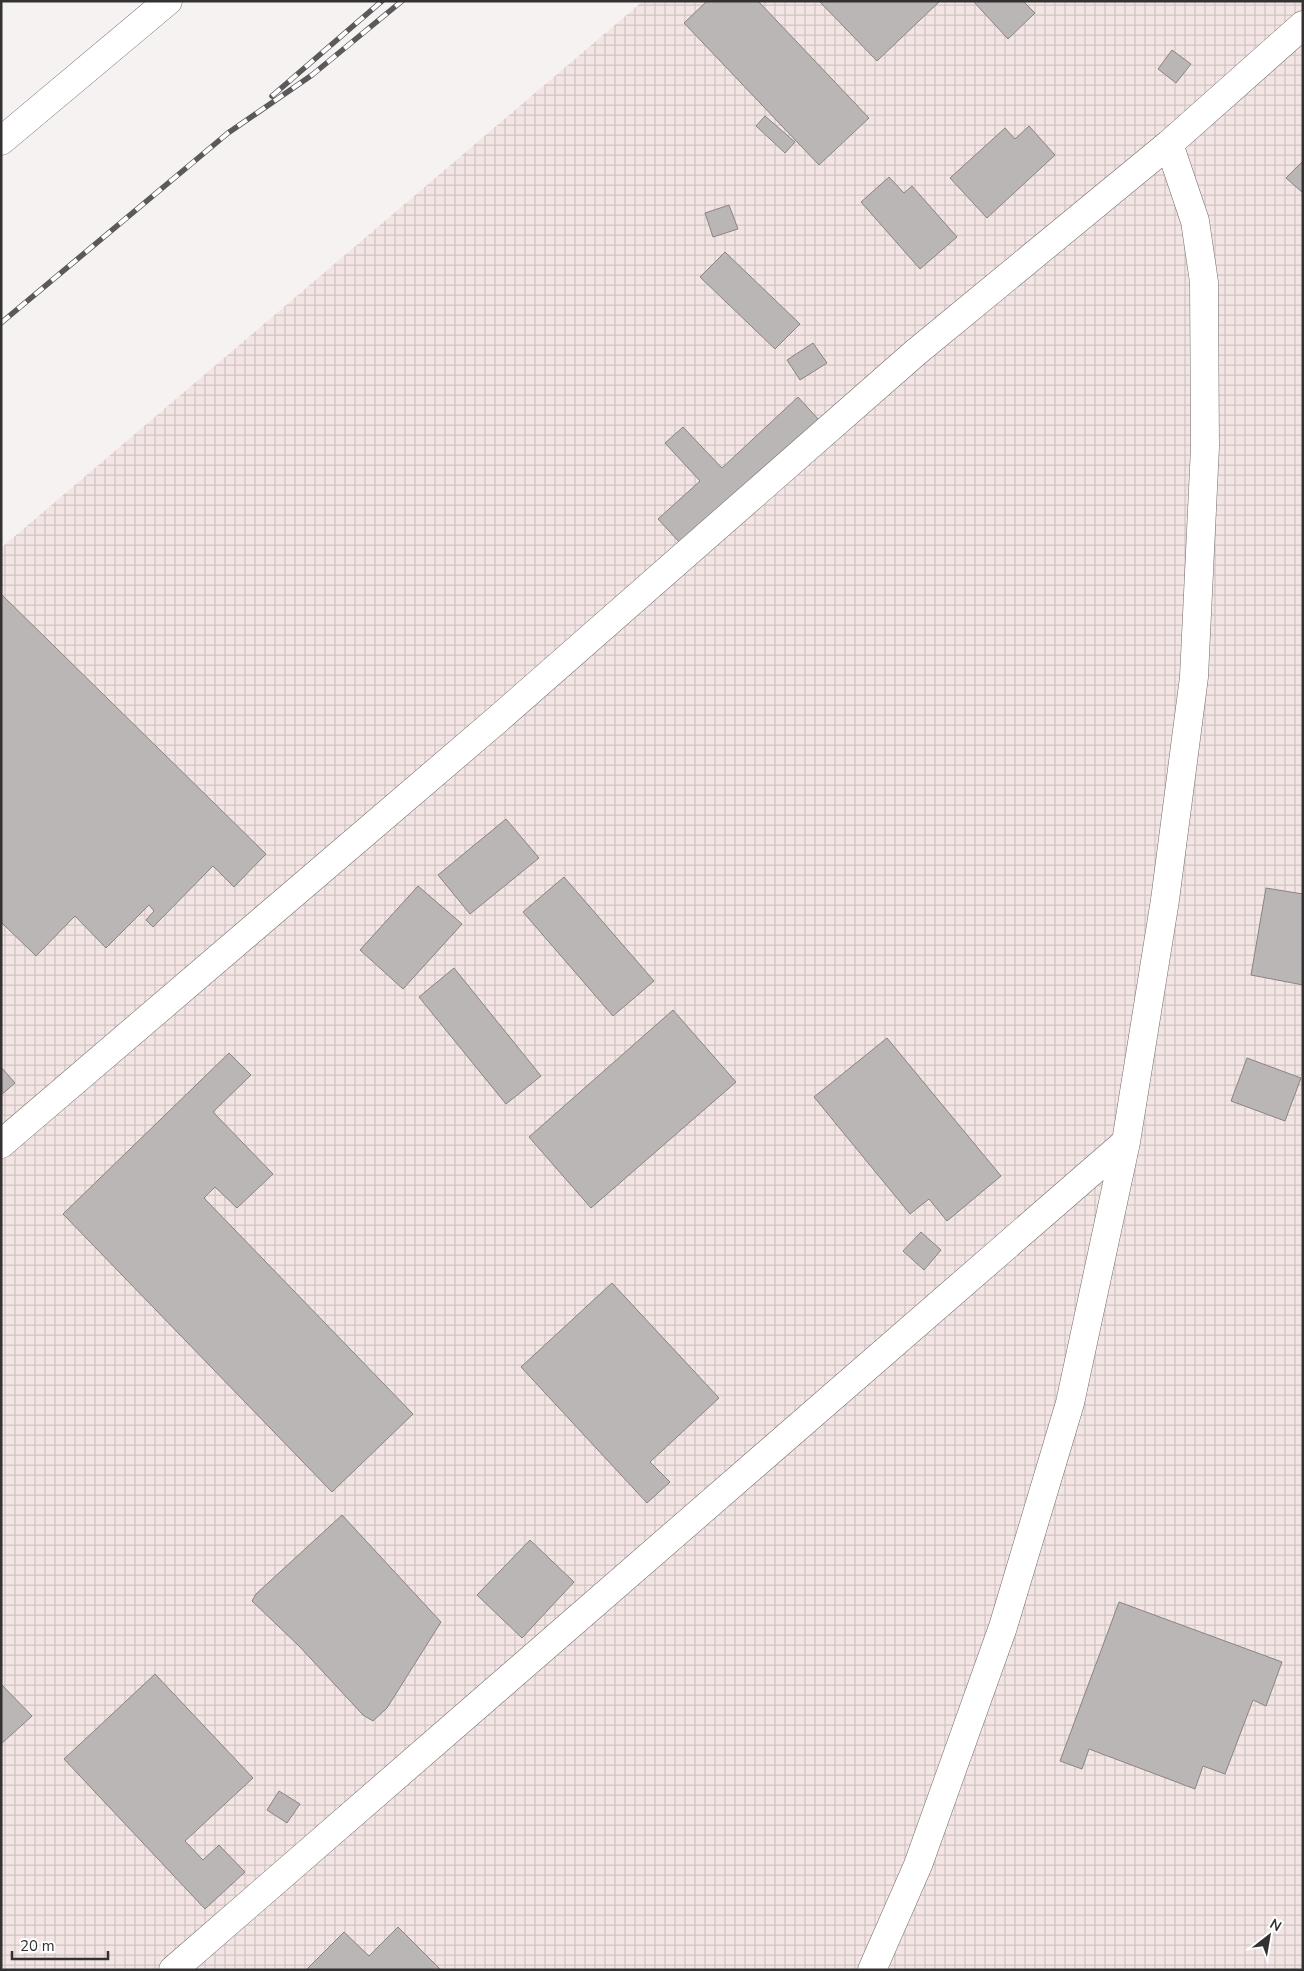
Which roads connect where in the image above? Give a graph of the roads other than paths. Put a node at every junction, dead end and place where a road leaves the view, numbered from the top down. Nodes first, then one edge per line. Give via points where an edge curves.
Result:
1 (168, 1) edge
2 (1303, 25) edge
3 (1, 141) edge
4 (1169, 144) junction
5 (1126, 1142) junction
6 (1, 1144) edge
7 (173, 1970) edge
8 (872, 1970) edge

1 - 3 street
2 - 4 street
4 - 5 street via 1195,221 1204,282 1205,447 1194,677 1165,900
4 - 6 street via 915,353 490,725
5 - 7 street
5 - 8 street via 1070,1403 1003,1627 918,1865

